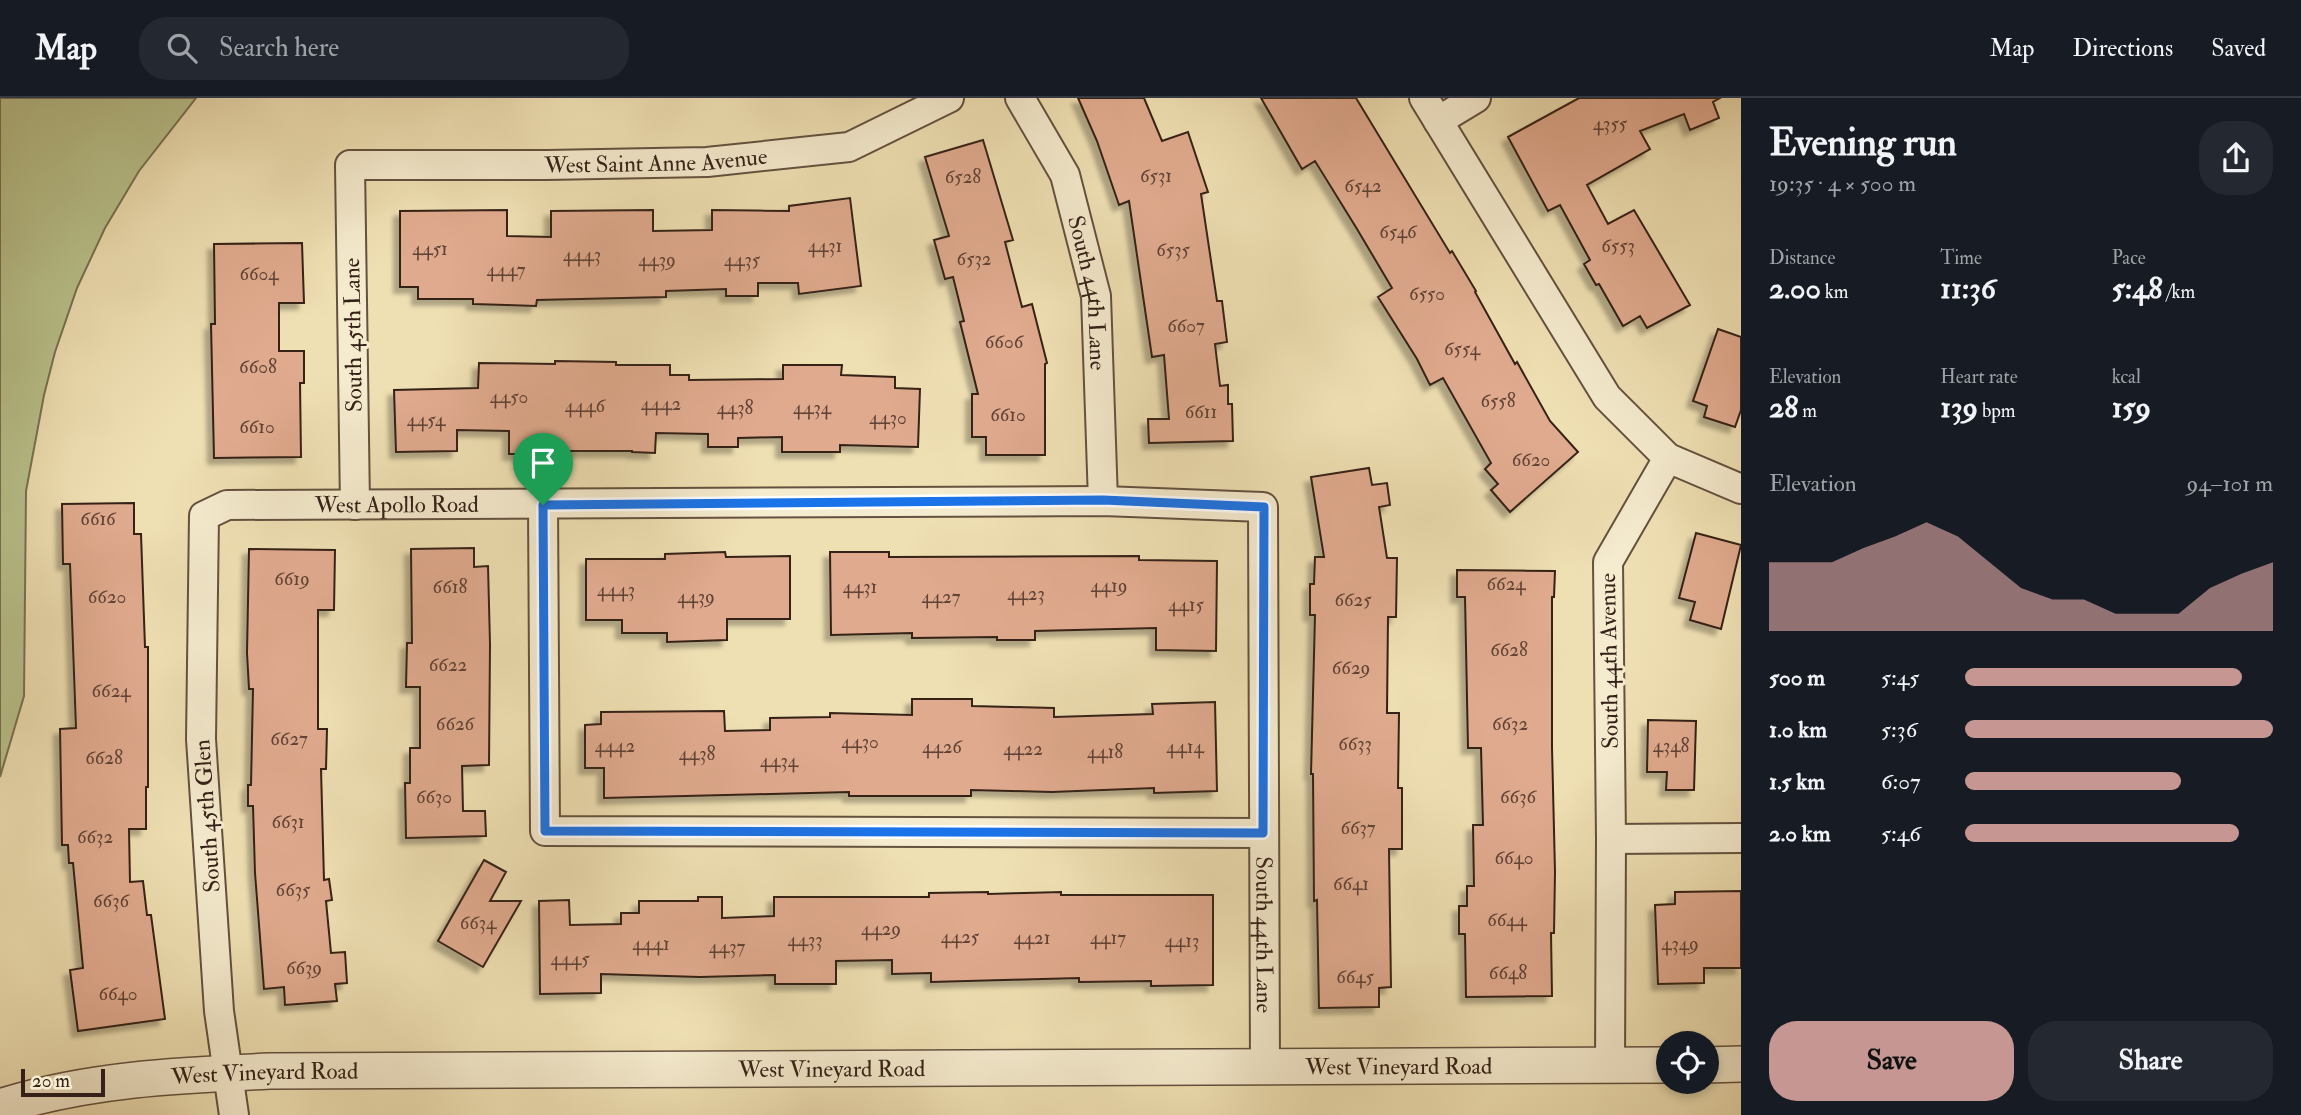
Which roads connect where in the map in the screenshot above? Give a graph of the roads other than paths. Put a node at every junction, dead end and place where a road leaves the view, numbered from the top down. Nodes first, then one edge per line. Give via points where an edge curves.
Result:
1 (949, 98) edge
2 (1020, 98) edge
3 (1476, 98) edge
4 (1431, 109) edge
5 (350, 165) joint
6 (1668, 458) junction
7 (1741, 489) edge
8 (1103, 500) junction
9 (355, 505) junction
10 (543, 505) junction
11 (1264, 507) joint
12 (204, 516) joint
13 (1263, 833) junction
14 (1741, 838) edge
15 (1611, 839) junction
16 (1741, 1064) edge
17 (1656, 1065) edge
18 (1719, 1065) edge
19 (1610, 1066) junction
20 (1265, 1067) junction
21 (228, 1073) junction
22 (0, 1107) edge
23 (233, 1115) edge

1 - 5 street, West Saint Anne Avenue via 849,147 707,162
2 - 8 street, South 44th Lane via 1065,175 1096,296
3 - 4 street
4 - 6 street via 1606,397
5 - 9 street, South 45th Lane
6 - 7 street
6 - 15 street, South 44th Avenue via 1608,562
8 - 10 street, West Apollo Road
8 - 11 street, West Apollo Road
9 - 10 street, West Apollo Road
9 - 12 street, West Apollo Road via 227,505
10 - 13 street via 545,831
11 - 13 street, South 44th Lane
12 - 21 street, South 45th Glen via 201,739 219,1011
13 - 20 street, South 44th Lane
14 - 15 street
15 - 19 street, South 44th Avenue
16 - 18 street
17 - 19 street, West Vineyard Road
19 - 20 street, West Vineyard Road
20 - 21 street, West Vineyard Road
21 - 22 street, West Vineyard Road via 75,1088
21 - 23 street, South 45th Glen

